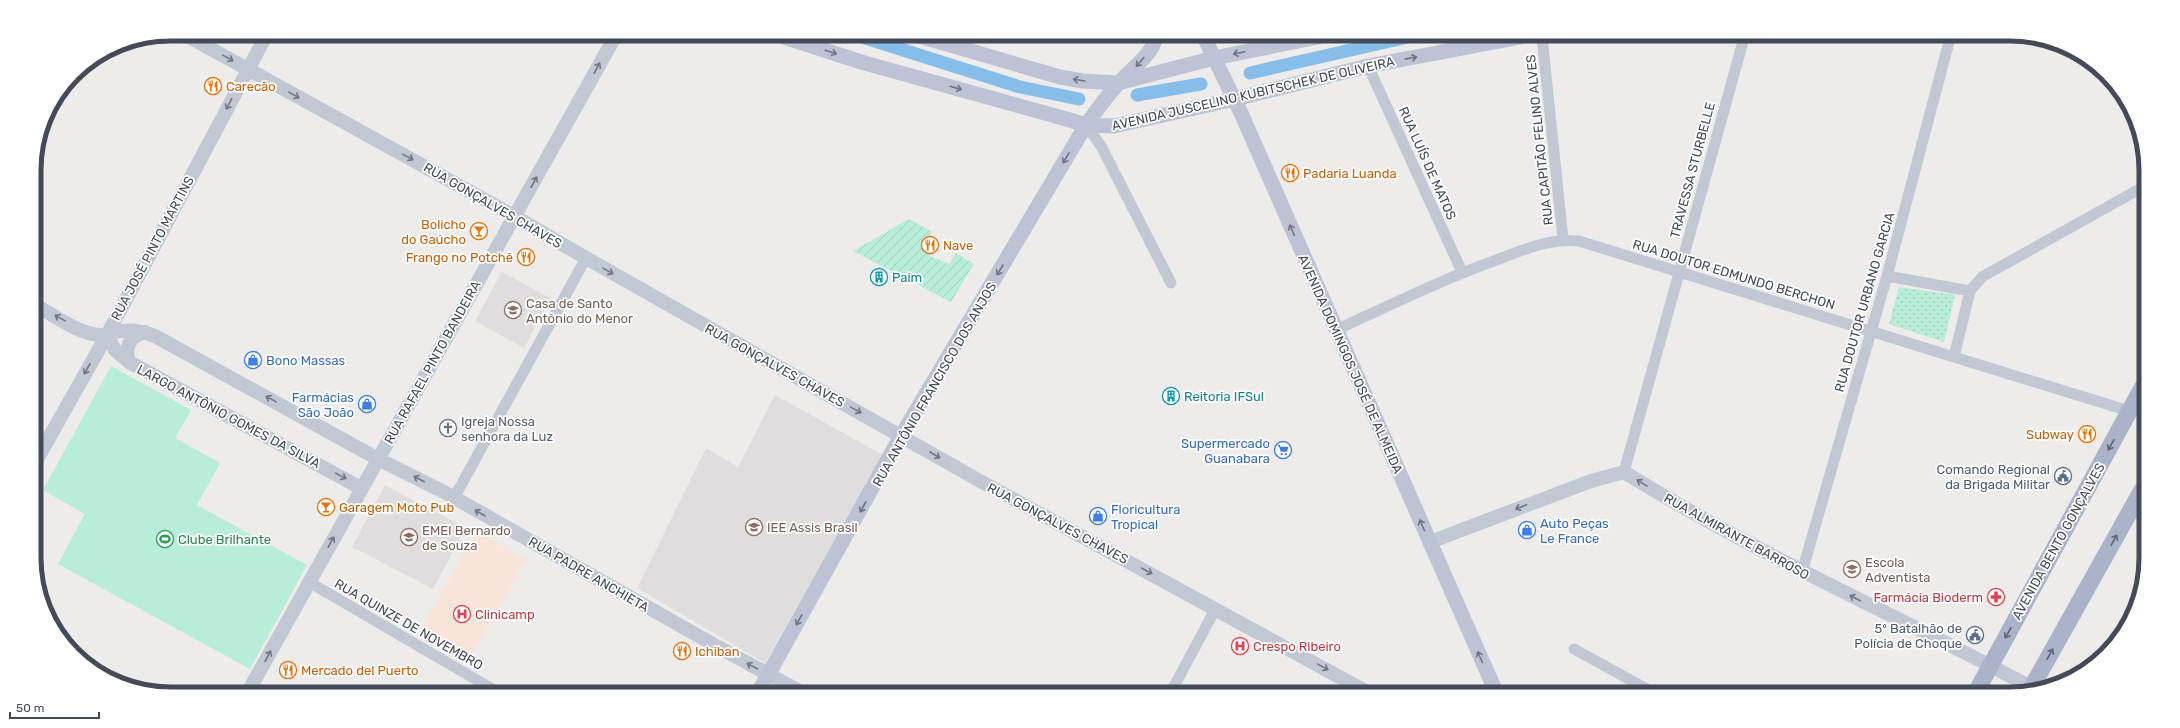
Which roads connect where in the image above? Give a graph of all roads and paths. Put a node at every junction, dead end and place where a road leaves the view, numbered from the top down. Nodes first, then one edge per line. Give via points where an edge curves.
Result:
1 (197, 41) edge
2 (263, 41) edge
3 (613, 41) edge
4 (796, 41) edge
5 (936, 41) edge
6 (1155, 41) edge
7 (1206, 41) edge
8 (1298, 41) edge
9 (1500, 41) edge
10 (1542, 41) edge
11 (1743, 41) edge
12 (1949, 41) edge
13 (1214, 58) junction
14 (1368, 66) junction
15 (248, 69) junction
16 (1118, 83) junction
17 (1234, 99) junction
18 (1086, 125) junction
19 (2139, 189) edge
20 (514, 216) junction
21 (1563, 239) junction
22 (586, 258) junction
23 (1462, 272) junction
24 (1678, 273) junction
25 (1887, 276) junction
26 (1171, 283) dead end
27 (1970, 291) junction
28 (41, 308) edge
29 (1336, 330) junction
30 (1870, 331) junction
31 (145, 332) junction
32 (107, 335) junction
33 (1954, 357) junction
34 (129, 362) junction
35 (2139, 393) edge
36 (2139, 401) edge
37 (2129, 411) junction
38 (901, 436) junction
39 (41, 452) edge
40 (378, 459) junction
41 (1624, 472) junction
42 (361, 488) junction
43 (2139, 495) edge
44 (454, 498) junction
45 (1430, 542) junction
46 (1802, 572) junction
47 (309, 582) junction
48 (1216, 608) junction
49 (1574, 649) dead end
50 (1990, 666) junction
51 (768, 674) junction
52 (2035, 685) edge
53 (2025, 686) edge
54 (251, 687) edge
55 (489, 687) edge
56 (761, 687) edge
57 (792, 687) edge
58 (1174, 687) edge
59 (1358, 687) edge
60 (1494, 687) edge
61 (1643, 687) edge
62 (1978, 687) edge

1 -> 15 street, RUA GONÇALVES CHAVES
2 - 15 street, RUA JOSÉ PINTO MARTINS
20 -> 3 street, RUA RAFAEL PINTO BANDEIRA
4 -> 18 main road, AVENIDA JUSCELINO KUBITSCHEK DE OLIVEIRA
16 -> 5 main road via 1060,77
6 -> 16 main road via 1141,61
7 - 13 main road, AVENIDA DOMINGOS JOSÉ DE ALMEIDA
8 -> 13 main road
14 -> 9 main road, AVENIDA JUSCELINO KUBITSCHEK DE OLIVEIRA
10 - 21 street, RUA CAPITÃO FELINO ALVES
11 - 24 street, TRAVESSA STURBELLE
12 - 25 street, RUA DOUTOR URBANO GARCIA
13 - 16 main road
13 - 17 main road, AVENIDA DOMINGOS JOSÉ DE ALMEIDA
14 - 17 main road, AVENIDA JUSCELINO KUBITSCHEK DE OLIVEIRA
14 - 23 street, RUA LUÍS DE MATOS
15 -> 20 street, RUA GONÇALVES CHAVES
15 -> 32 street, RUA JOSÉ PINTO MARTINS
16 - 18 main road, RUA ANTÔNIO FRANCISCO DOS ANJOS
17 - 18 main road, AVENIDA JUSCELINO KUBITSCHEK DE OLIVEIRA via 1114,126
29 -> 17 main road, AVENIDA DOMINGOS JOSÉ DE ALMEIDA
18 - 26 street via 1101,146
18 -> 38 main road, RUA ANTÔNIO FRANCISCO DOS ANJOS
19 - 27 street via 1982,277
20 - 22 street, RUA GONÇALVES CHAVES
20 - 40 street, RUA RAFAEL PINTO BANDEIRA
21 - 23 street, RUA DOUTOR EDMUNDO BERCHON via 1529,248
21 - 24 street, RUA DOUTOR EDMUNDO BERCHON via 1579,241
22 -> 38 street, RUA GONÇALVES CHAVES
22 - 44 street
23 - 29 street, RUA DOUTOR EDMUNDO BERCHON
24 - 30 street, RUA DOUTOR EDMUNDO BERCHON
24 - 41 street, TRAVESSA STURBELLE
25 - 27 street
25 - 30 street, RUA DOUTOR URBANO GARCIA
27 - 33 street
32 -> 28 street via 84,332
45 -> 29 main road, AVENIDA DOMINGOS JOSÉ DE ALMEIDA
30 - 33 street, RUA DOUTOR EDMUNDO BERCHON
30 - 46 street, RUA DOUTOR URBANO GARCIA
31 - 32 street via 124,331
31 - 34 street via 130,339 127,348
40 -> 31 street
32 - 34 street, LARGO ANTÔNIO GOMES DA SILVA via 115,350
32 -> 39 street, RUA JOSÉ PINTO MARTINS
33 - 37 street, RUA DOUTOR EDMUNDO BERCHON
34 -> 42 street, LARGO ANTÔNIO GOMES DA SILVA
35 - 37 main road, AVENIDA BENTO GONÇALVES
36 - 37 main road
37 -> 50 main road, AVENIDA BENTO GONÇALVES
38 -> 48 street, RUA GONÇALVES CHAVES
38 -> 51 main road, RUA ANTÔNIO FRANCISCO DOS ANJOS
40 - 42 street, RUA RAFAEL PINTO BANDEIRA
44 -> 40 street, RUA PADRE ANCHIETA
41 -> 45 street via 1591,481
46 -> 41 street, RUA ALMIRANTE BARROSO via 1664,497
47 -> 42 street, RUA RAFAEL PINTO BANDEIRA
52 -> 43 main road
51 -> 44 street, RUA PADRE ANCHIETA
60 -> 45 main road, AVENIDA DOMINGOS JOSÉ DE ALMEIDA
50 -> 46 street, RUA ALMIRANTE BARROSO
54 -> 47 street, RUA RAFAEL PINTO BANDEIRA
47 - 55 street, RUA QUINZE DE NOVEMBRO
48 - 58 street
48 -> 59 street, RUA GONÇALVES CHAVES
49 - 61 street
50 - 53 street, RUA ALMIRANTE BARROSO
50 - 62 main road, AVENIDA BENTO GONÇALVES
51 - 56 main road, RUA ANTÔNIO FRANCISCO DOS ANJOS
51 - 57 street, RUA PADRE ANCHIETA

